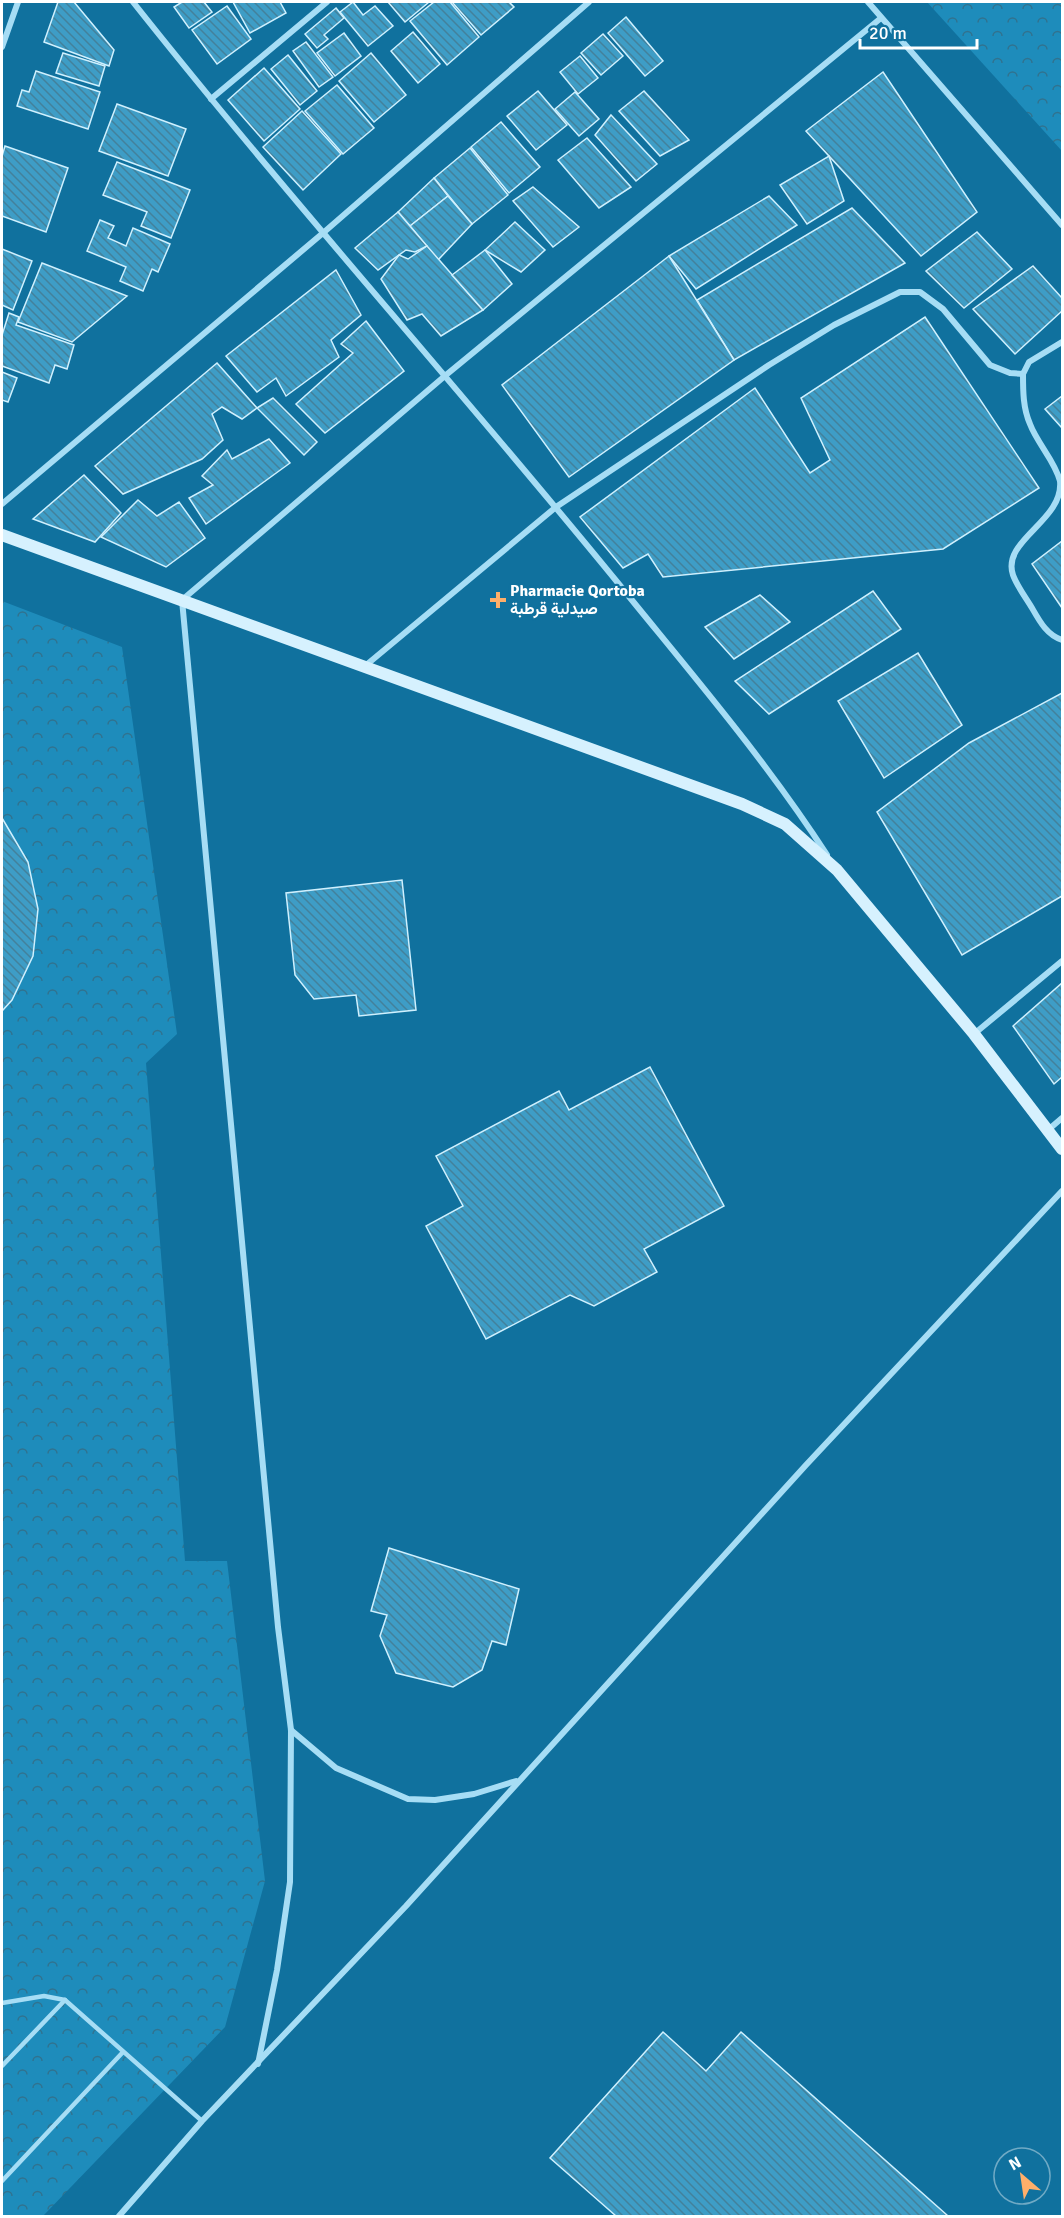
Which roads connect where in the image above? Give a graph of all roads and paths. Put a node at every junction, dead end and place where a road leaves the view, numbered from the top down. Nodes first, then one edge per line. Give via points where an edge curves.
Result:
1 (18, 2) edge
2 (133, 2) edge
3 (327, 2) edge
4 (589, 2) edge
5 (868, 2) edge
6 (881, 18) junction
7 (2, 47) edge
8 (210, 99) junction
9 (1062, 225) edge
10 (323, 233) junction
11 (1062, 342) edge
12 (1023, 374) junction
13 (446, 375) junction
14 (2, 504) edge
15 (556, 507) junction
16 (2, 535) edge
17 (182, 600) junction
18 (1062, 640) edge
19 (365, 666) junction
20 (837, 870) junction
21 (1062, 961) edge
22 (974, 1034) junction
23 (1062, 1118) edge
24 (1048, 1130) junction
25 (1062, 1149) edge
26 (1062, 1191) edge
27 (291, 1730) junction
28 (519, 1780) junction
29 (65, 2000) junction
30 (2, 2003) edge
31 (123, 2052) junction
32 (258, 2064) junction
33 (2, 2066) edge
34 (202, 2121) junction
35 (2, 2181) edge
36 (119, 2217) edge

1 - 7 street
2 - 8 street
3 - 8 street
4 - 10 street
5 - 6 street
6 - 9 street
6 - 13 street
8 - 10 street
10 - 13 street
10 - 14 street
11 - 12 street via 1029,362
12 - 15 street via 990,365 943,309 920,292 900,292 834,325 769,365
12 - 18 street via 1023,399 1030,424 1060,482 1060,500 1013,558 1013,575 1049,634
13 - 15 street
13 - 17 street
15 - 19 street
15 - 20 street via 732,723
16 - 17 street
17 - 19 street
17 - 27 street via 278,1627
19 - 20 street via 742,804 785,824
20 - 22 street
21 - 22 street
22 - 24 street
23 - 24 street
24 - 25 street
26 - 28 street
27 - 28 street via 336,1768 408,1799 435,1800 474,1794
27 - 32 street via 290,1882
28 - 32 street
29 - 30 lane via 44,1996
29 - 31 lane
29 - 33 lane
31 - 34 lane
31 - 35 lane
32 - 34 street
34 - 36 street

